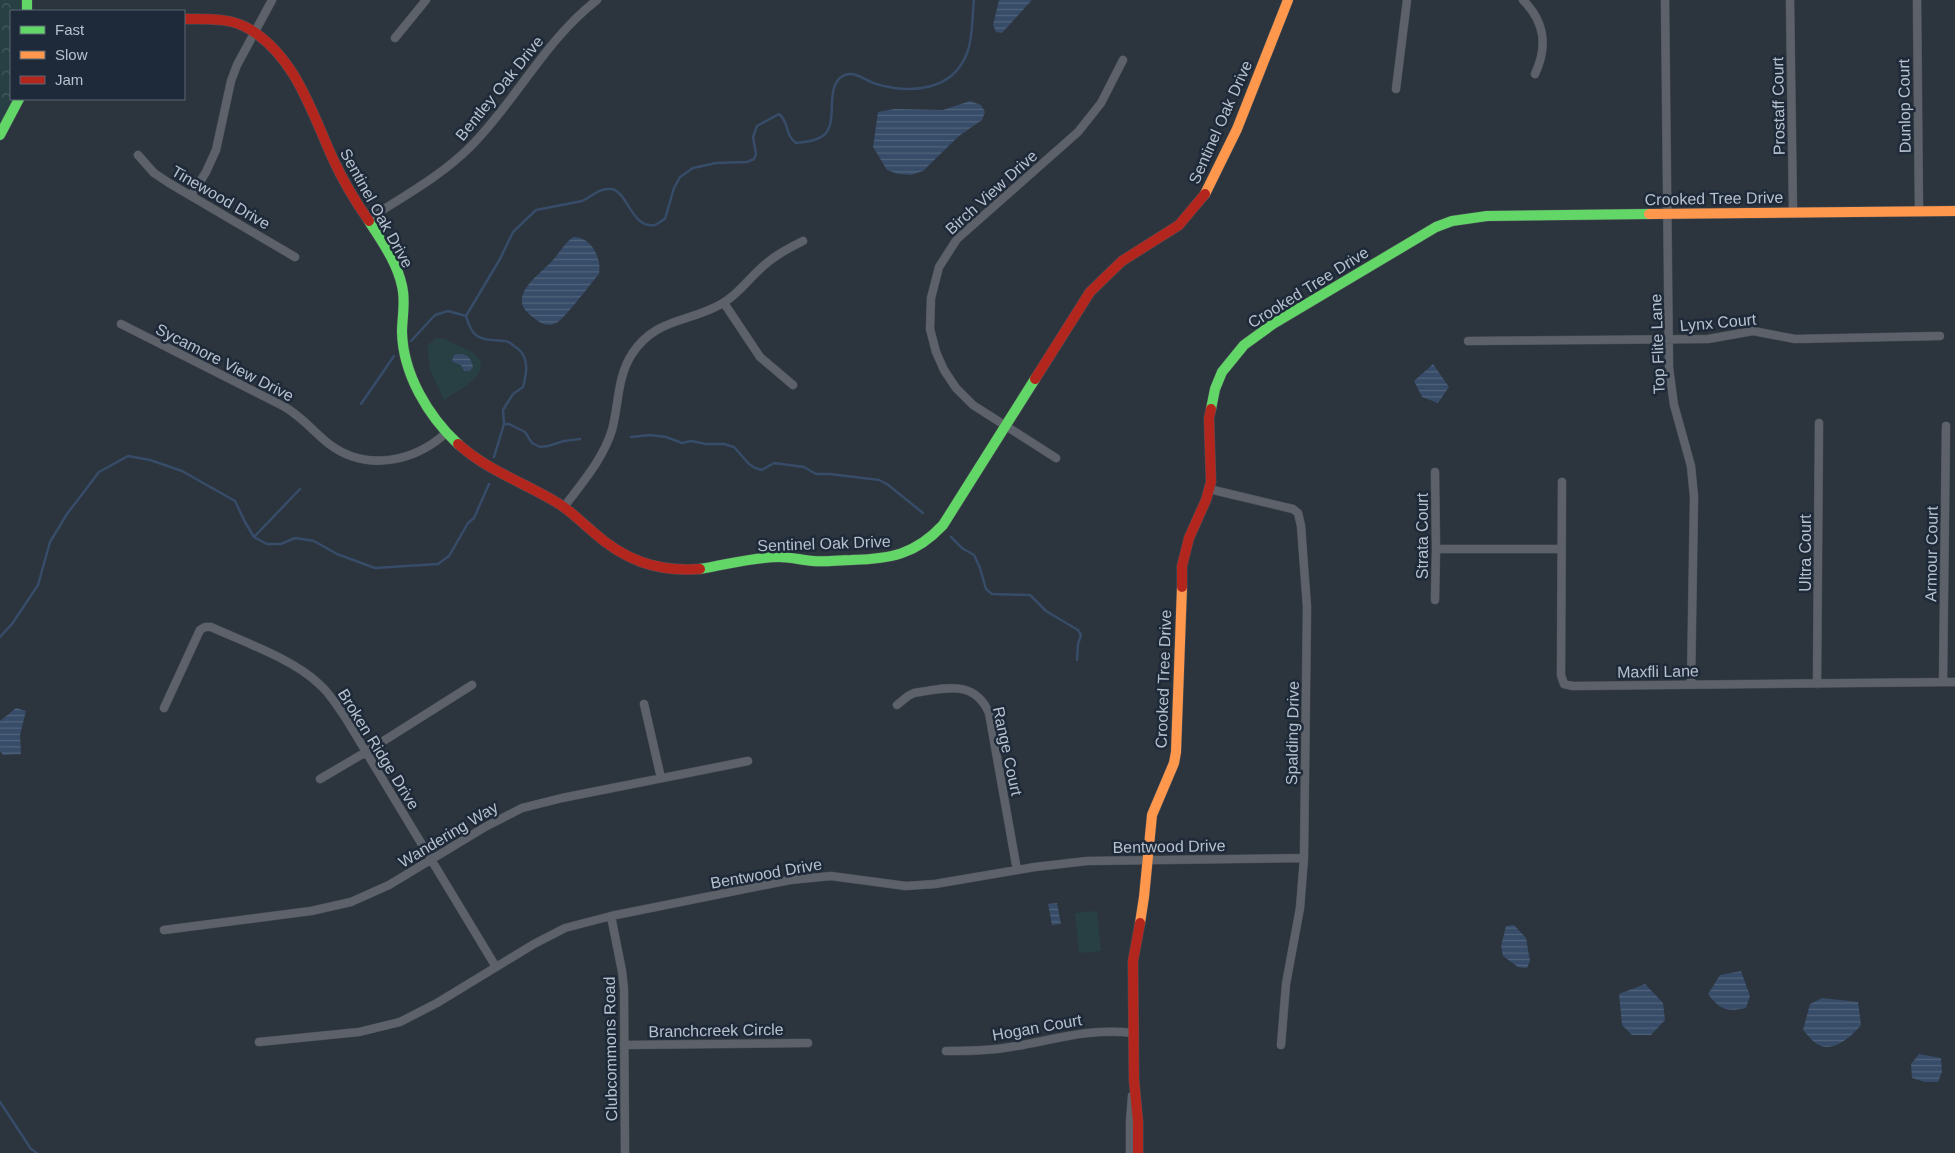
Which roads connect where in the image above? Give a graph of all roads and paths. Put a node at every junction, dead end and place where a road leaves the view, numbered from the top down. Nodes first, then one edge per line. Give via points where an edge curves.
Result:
1 (272, 0) edge
2 (426, 0) edge
3 (597, 0) edge
4 (1288, 0) edge
5 (1407, 0) edge
6 (1523, 0) edge
7 (1665, 0) edge
8 (1790, 0) edge
9 (1916, 0) edge
10 (185, 19) edge
11 (254, 32) junction
12 (395, 38) dead end
13 (1123, 60) dead end
14 (1535, 74) dead end
15 (1396, 89) dead end
16 (18, 100) edge
17 (0, 135) edge
18 (138, 155) dead end
19 (191, 196) junction
20 (1955, 211) edge
21 (1793, 212) junction
22 (1919, 212) junction
23 (1667, 214) junction
24 (367, 220) junction
25 (803, 241) dead end
26 (295, 257) dead end
27 (724, 303) junction
28 (121, 324) dead end
29 (1940, 336) dead end
30 (1668, 340) junction
31 (1468, 342) dead end
32 (793, 385) dead end
33 (1819, 423) dead end
34 (1005, 426) junction
35 (1946, 426) dead end
36 (446, 433) junction
37 (1056, 458) dead end
38 (1435, 472) dead end
39 (1562, 482) dead end
40 (1209, 489) junction
41 (564, 507) junction
42 (1436, 549) junction
43 (1561, 549) junction
44 (1435, 600) dead end
45 (1943, 682) junction
46 (1955, 682) edge
47 (1692, 684) junction
48 (1818, 684) junction
49 (472, 685) dead end
50 (644, 704) dead end
51 (897, 705) dead end
52 (164, 708) dead end
53 (366, 752) junction
54 (748, 761) dead end
55 (661, 778) junction
56 (320, 779) dead end
57 (1304, 858) junction
58 (432, 860) junction
59 (1148, 860) junction
60 (1017, 870) junction
61 (611, 916) junction
62 (164, 930) dead end
63 (496, 967) junction
64 (1133, 1034) junction
65 (260, 1042) dead end
66 (808, 1043) dead end
67 (624, 1044) junction
68 (1281, 1045) dead end
69 (946, 1052) dead end
70 (1134, 1080) junction
71 (625, 1153) edge
72 (1130, 1153) edge
73 (1138, 1153) edge

1 - 11 street
2 - 12 street
3 - 24 street, Bentley Oak Drive via 560,35 471,147 439,174
4 - 34 street, Sentinel Oak Drive via 1238,128 1208,191 1179,225 1122,261 1098,282 1073,316
5 - 15 street
6 - 14 street via 1534,14 1542,37 1544,50
7 - 23 street, Top Flite Lane
8 - 21 street, Prostaff Court
9 - 22 street, Dunlop Court
10 - 11 street, Sentinel Oak Drive via 226,21
11 - 19 street via 231,81 216,150
11 - 24 street, Sentinel Oak Drive via 278,50 295,75 339,173
13 - 34 street, Birch View Drive via 1101,103 1087,122 956,239 936,277 930,298 930,321 940,362 964,397
16 - 17 street
18 - 19 street, Tinewood Drive via 154,174
19 - 26 street, Tinewood Drive
20 - 22 street, Crooked Tree Drive
21 - 22 street, Crooked Tree Drive
21 - 23 street, Crooked Tree Drive
23 - 30 street, Top Flite Lane
23 - 40 street, Crooked Tree Drive via 1487,216 1452,221 1420,236 1289,314 1244,345 1219,378 1210,418 1212,465
24 - 36 street, Sentinel Oak Drive via 391,257 402,286 402,338 412,376
25 - 27 street via 769,260
27 - 32 street via 760,357
27 - 41 street via 662,327 638,347 622,376 615,418 606,446
28 - 36 street, Sycamore View Drive via 285,407 302,418 330,445 356,457 385,461 404,458 425,449
29 - 30 street, Lynx Court via 1794,339 1753,331 1717,339
30 - 31 street, Lynx Court
30 - 47 street, Top Flite Lane via 1670,386 1691,466 1694,497
33 - 48 street, Ultra Court
34 - 37 street, Birch View Drive
34 - 41 street, Sentinel Oak Drive via 937,532 915,550 886,558 813,561 772,557 700,570 662,568 613,548
35 - 45 street, Armour Court
36 - 41 street, Sentinel Oak Drive via 471,456
38 - 42 street, Strata Court
39 - 43 street, Maxfli Lane
40 - 57 street, Spalding Drive via 1282,505 1298,513 1307,583
40 - 59 street, Crooked Tree Drive via 1189,538 1182,566 1178,740 1174,763 1152,815
42 - 43 street
42 - 44 street, Strata Court
43 - 47 street, Maxfli Lane via 1561,675 1564,684
45 - 46 street, Maxfli Lane
45 - 48 street, Maxfli Lane
47 - 48 street, Maxfli Lane
49 - 53 street
50 - 55 street
51 - 60 street, Range Court via 914,694 956,688 968,690 983,702 989,712
52 - 53 street, Broken Ridge Drive via 200,630 211,627 307,673 332,698
53 - 56 street
53 - 58 street, Broken Ridge Drive
54 - 55 street, Wandering Way
55 - 58 street, Wandering Way via 522,808 485,826
57 - 59 street, Bentwood Drive
57 - 68 street, Spalding Drive
58 - 62 street, Wandering Way via 373,894 334,907
58 - 63 street, Broken Ridge Drive
59 - 60 street, Bentwood Drive via 1064,863
59 - 64 street, Crooked Tree Drive via 1133,961
60 - 61 street, Bentwood Drive via 906,886 849,877 814,877
61 - 63 street, Bentwood Drive via 554,933
61 - 67 street, Clubcommons Road via 622,971
63 - 65 street, Bentwood Drive via 400,1022 360,1032
64 - 69 street, Hogan Court via 1093,1032 1006,1048
64 - 70 street, Crooked Tree Drive
66 - 67 street, Branchcreek Circle
67 - 71 street, Clubcommons Road
70 - 72 street, Crooked Tree Drive
70 - 73 street, Crooked Tree Drive

